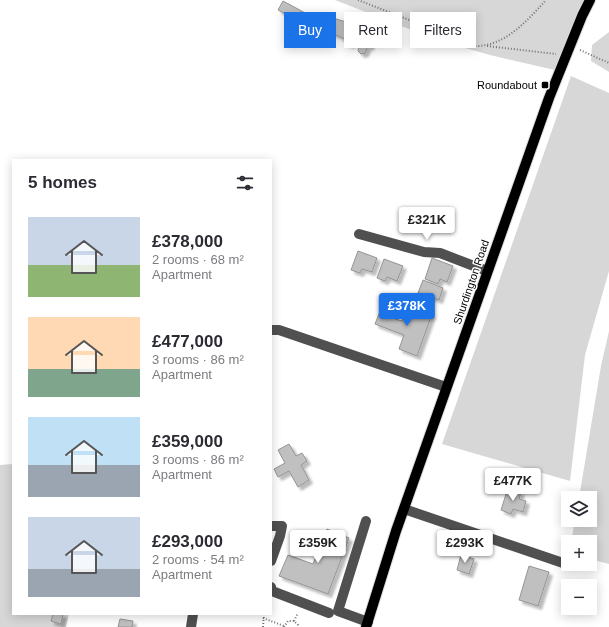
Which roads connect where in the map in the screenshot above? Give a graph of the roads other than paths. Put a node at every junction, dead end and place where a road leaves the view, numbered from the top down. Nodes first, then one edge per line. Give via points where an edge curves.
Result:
1 (584, 0) edge
2 (590, 0) edge
3 (582, 16) junction
4 (359, 234) dead end
5 (487, 271) junction
6 (272, 330) edge
7 (446, 388) junction
8 (404, 510) junction
9 (366, 521) dead end
10 (272, 526) edge
11 (272, 558) edge
12 (561, 562) edge
13 (272, 591) edge
14 (329, 613) dead end
15 (193, 615) edge
16 (367, 624) edge
17 (191, 627) edge

1 - 3 main road, Shurdington Road
2 - 3 main road, Shurdington Road
3 - 5 main road, Shurdington Road via 549,98
4 - 5 street via 424,252 440,253
5 - 7 main road, Shurdington Road
6 - 7 street via 279,330
7 - 8 main road, Shurdington Road
8 - 12 street
8 - 16 main road, Shurdington Road
9 - 16 street via 338,611
10 - 11 street via 282,526
13 - 14 street
15 - 17 street

